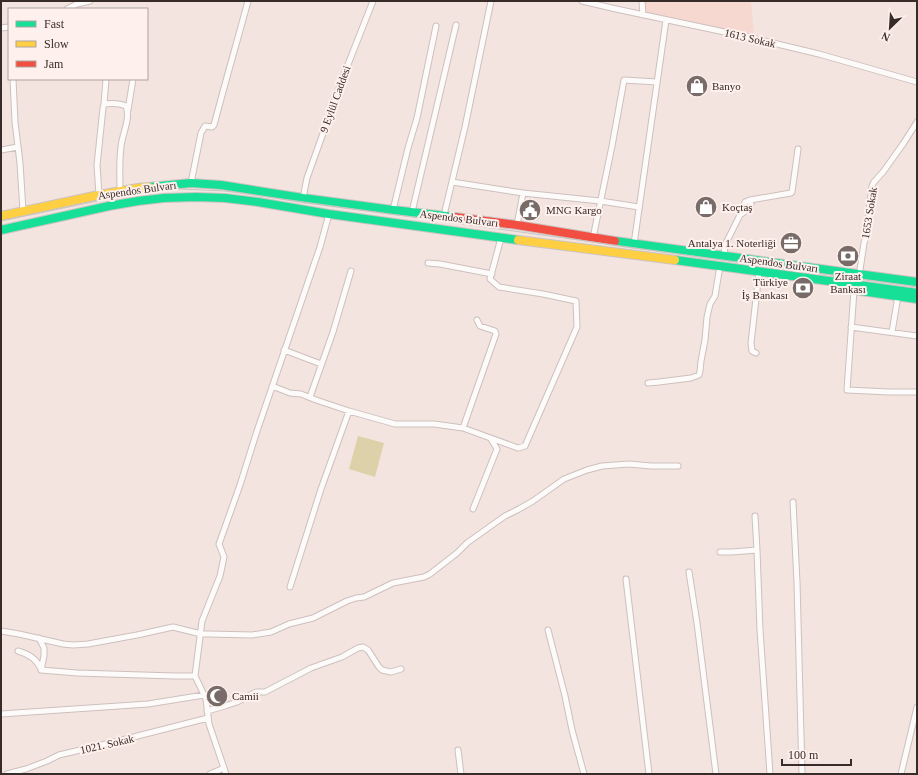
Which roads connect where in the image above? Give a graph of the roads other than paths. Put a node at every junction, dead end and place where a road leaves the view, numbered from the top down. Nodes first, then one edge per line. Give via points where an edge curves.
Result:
1 (90, 1) edge
2 (248, 1) edge
3 (373, 1) edge
4 (491, 1) edge
5 (582, 1) edge
6 (642, 1) edge
7 (69, 8) edge
8 (643, 15) junction
9 (666, 20) junction
10 (436, 26) dead end
11 (456, 26) dead end
12 (13, 80) edge
13 (106, 80) edge
14 (133, 80) edge
15 (657, 82) junction
16 (917, 82) edge
17 (104, 104) junction
18 (128, 111) junction
19 (917, 122) edge
20 (18, 147) junction
21 (798, 149) dead end
22 (1, 150) edge
23 (452, 182) junction
24 (191, 183) junction
25 (120, 191) junction
26 (523, 193) junction
27 (99, 195) junction
28 (303, 198) junction
29 (600, 201) junction
30 (640, 207) junction
31 (393, 210) junction
32 (23, 211) junction
33 (412, 212) junction
34 (329, 214) junction
35 (444, 215) junction
36 (1, 216) edge
37 (517, 225) junction
38 (1, 230) edge
39 (501, 238) junction
40 (593, 238) junction
41 (634, 244) junction
42 (724, 256) junction
43 (428, 263) dead end
44 (720, 266) junction
45 (820, 269) junction
46 (860, 270) junction
47 (351, 271) dead end
48 (759, 272) junction
49 (492, 274) junction
50 (917, 277) edge
51 (820, 280) junction
52 (917, 282) edge
53 (854, 290) junction
54 (917, 293) edge
55 (898, 296) junction
56 (917, 299) edge
57 (477, 320) dead end
58 (851, 327) junction
59 (892, 332) junction
60 (917, 336) edge
61 (284, 350) junction
62 (756, 353) dead end
63 (321, 364) junction
64 (648, 382) dead end
65 (272, 386) junction
66 (917, 392) edge
67 (310, 397) junction
68 (349, 411) junction
69 (463, 428) junction
70 (491, 439) junction
71 (678, 466) dead end
72 (793, 502) dead end
73 (473, 509) dead end
74 (755, 516) dead end
75 (757, 550) junction
76 (720, 552) dead end
77 (689, 572) dead end
78 (626, 579) dead end
79 (290, 587) dead end
80 (548, 630) dead end
81 (1, 631) edge
82 (201, 634) junction
83 (40, 638) junction
84 (18, 651) dead end
85 (401, 668) dead end
86 (41, 670) junction
87 (196, 676) junction
88 (204, 695) junction
89 (917, 707) edge
90 (207, 711) junction
91 (1, 714) edge
92 (208, 718) junction
93 (458, 750) dead end
94 (224, 768) junction
95 (7, 774) edge
96 (210, 774) edge
97 (226, 774) edge
98 (461, 774) edge
99 (584, 774) edge
100 (649, 774) edge
101 (716, 774) edge
102 (770, 774) edge
103 (802, 774) edge
104 (901, 774) edge

1 - 7 street
2 - 24 street via 214,125 205,126 201,134
3 - 28 street, 9 Eylül Caddesi via 306,178
4 - 23 street
5 - 8 street, 1613 Sokak
6 - 8 street
8 - 9 street, 1613 Sokak
9 - 15 street
9 - 16 street, 1613 Sokak via 819,54
10 - 31 street via 417,118
11 - 33 street
12 - 20 street
13 - 17 street
14 - 18 street
15 - 29 street via 624,80
15 - 30 street
17 - 18 street via 121,104 126,106
17 - 27 street via 97,165
18 - 25 street via 121,146
19 - 46 street, 1653 Sokak via 872,186
20 - 22 street
20 - 32 street
21 - 42 street via 792,192 750,200 750,208 740,215 725,246
23 - 26 street
23 - 35 street
24 - 25 main road, Aspendos Bulvarı
24 - 28 main road, Aspendos Bulvarı
25 - 27 main road, Aspendos Bulvarı
26 - 29 street
26 - 37 street
27 - 32 main road, Aspendos Bulvarı
28 - 31 main road, Aspendos Bulvarı
29 - 30 street
29 - 40 street
30 - 41 street
31 - 33 main road, Aspendos Bulvarı
32 - 36 main road, Aspendos Bulvarı
33 - 35 main road, Aspendos Bulvarı
34 - 38 main road, Aspendos Bulvarı via 225,198 172,198 109,206
34 - 39 main road, Aspendos Bulvarı
34 - 61 street
35 - 37 main road, Aspendos Bulvarı
37 - 40 main road, Aspendos Bulvarı
39 - 44 main road, Aspendos Bulvarı
39 - 49 street
40 - 41 main road, Aspendos Bulvarı
41 - 42 main road, Aspendos Bulvarı
42 - 45 main road, Aspendos Bulvarı
43 - 49 street
44 - 48 main road, Aspendos Bulvarı
44 - 64 street via 715,296 706,317 699,375
45 - 46 main road
45 - 52 main road, Aspendos Bulvarı
46 - 50 main road
47 - 63 street
48 - 51 main road, Aspendos Bulvarı
48 - 62 street via 752,343 752,351
49 - 70 street via 490,279 499,287 576,301 577,327 525,446 518,448
51 - 53 main road
51 - 54 main road, Aspendos Bulvarı
53 - 55 main road
53 - 58 street
55 - 56 main road
55 - 59 street
57 - 69 street via 480,326 496,331 496,334
58 - 59 street
58 - 66 street via 847,390
59 - 60 street
61 - 63 street
61 - 65 street
63 - 67 street
65 - 67 street via 290,394
65 - 82 street via 219,544 224,557 220,576 202,622
67 - 68 street
68 - 69 street via 395,424 434,424
68 - 79 street
69 - 70 street
70 - 73 street via 497,449
71 - 82 street via 629,464 594,467 564,479 505,516 424,577 393,583 313,618 271,632 252,635
72 - 103 street
74 - 75 street
75 - 76 street
75 - 102 street
77 - 101 street
78 - 100 street
80 - 99 street
81 - 83 street
82 - 83 street via 173,627 73,645
82 - 87 street
83 - 86 street via 44,648
84 - 86 street via 34,658
85 - 90 street via 390,672 382,670 368,650 358,648 342,657 311,668 265,692 256,692 237,702
86 - 87 street
87 - 88 street
88 - 90 street
88 - 91 street via 148,704
89 - 104 street
90 - 92 street
92 - 94 street
92 - 95 street, 1021. Sokak via 59,755 47,762
93 - 98 street
94 - 96 street
94 - 97 street

